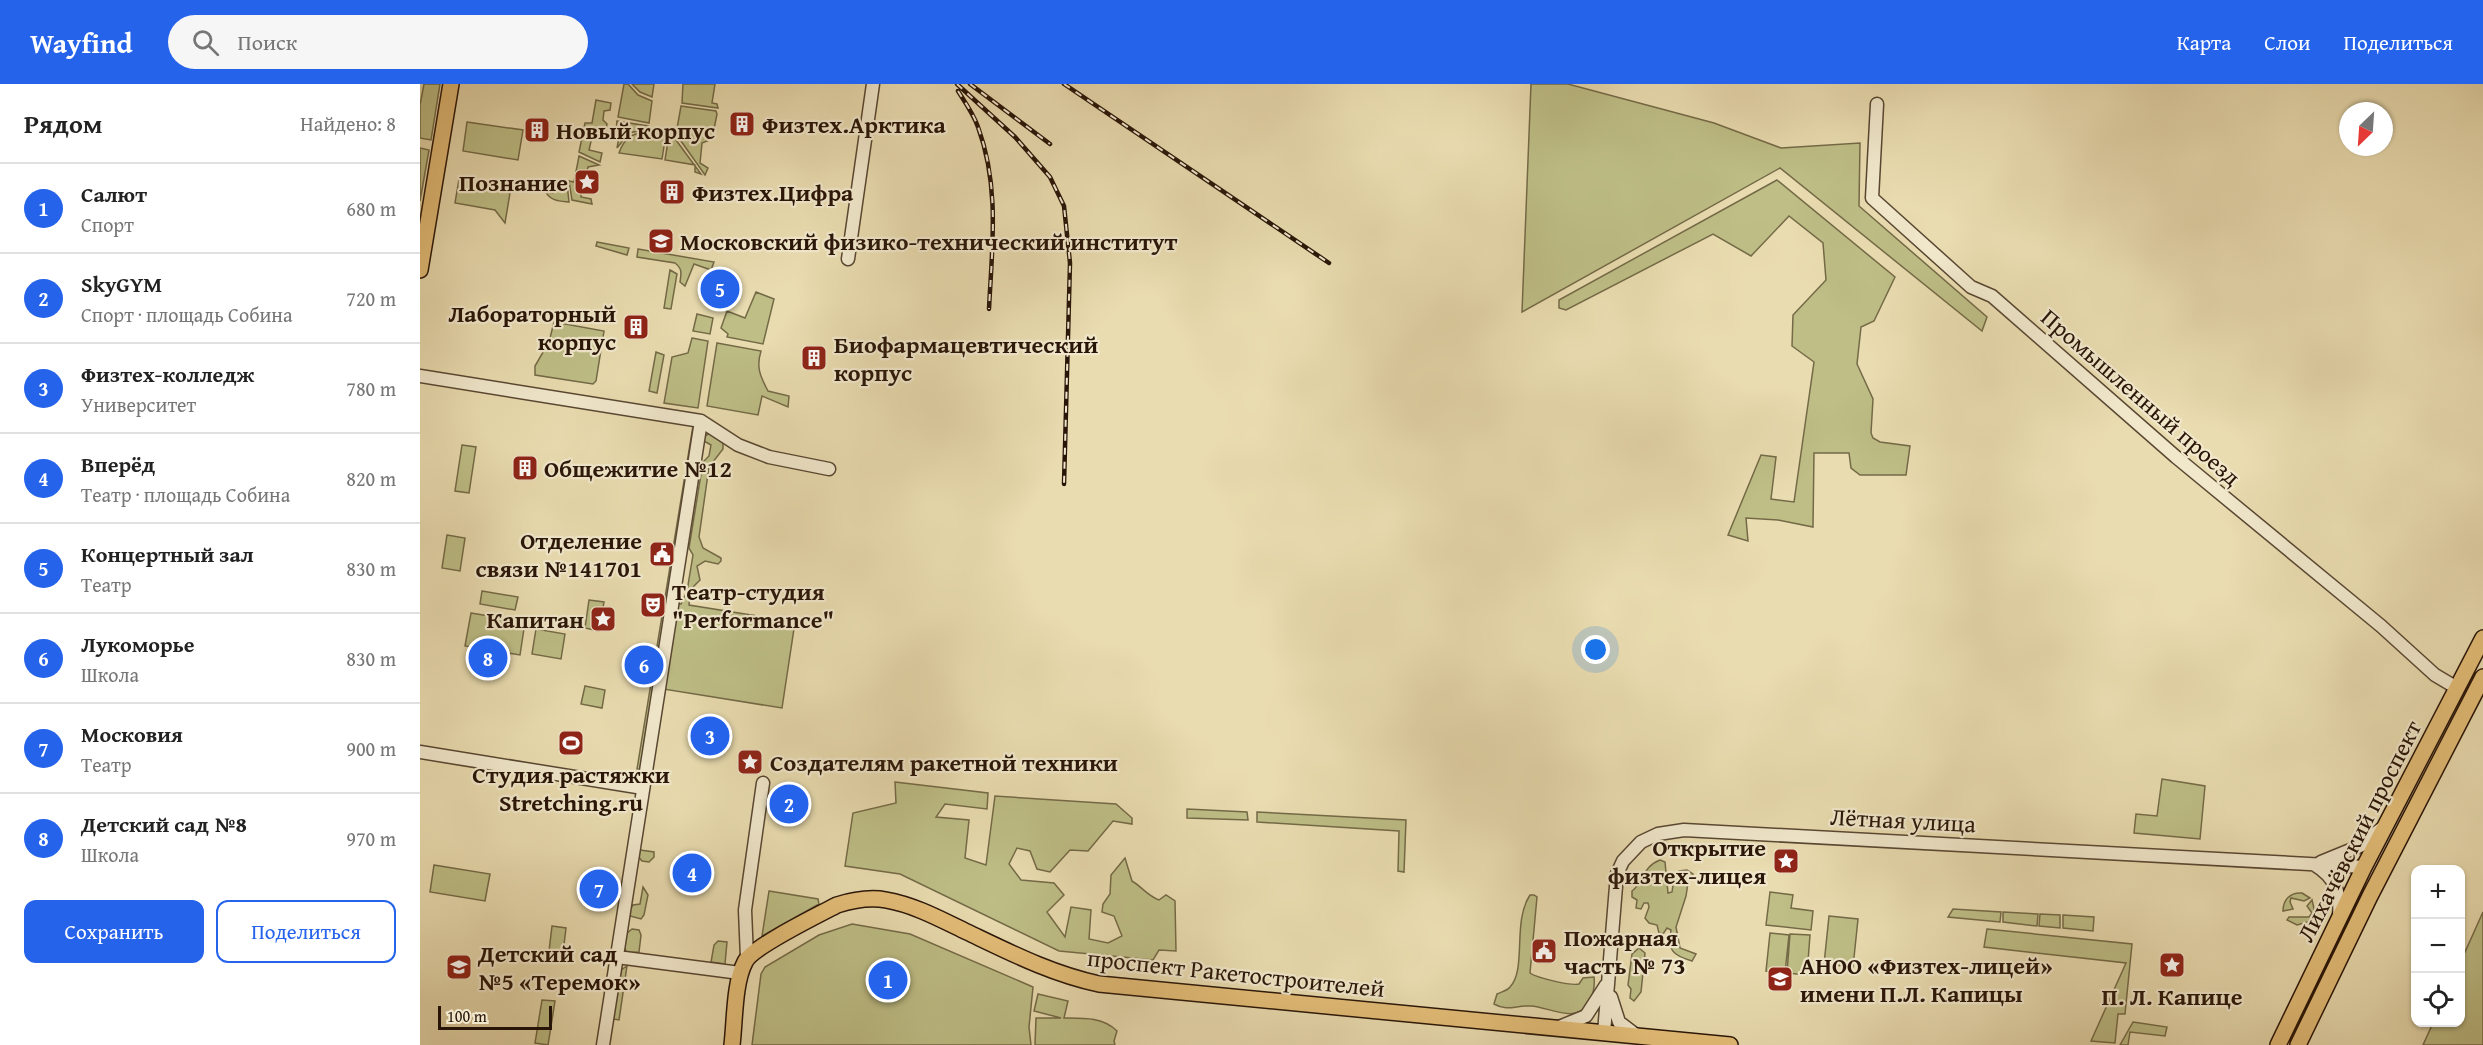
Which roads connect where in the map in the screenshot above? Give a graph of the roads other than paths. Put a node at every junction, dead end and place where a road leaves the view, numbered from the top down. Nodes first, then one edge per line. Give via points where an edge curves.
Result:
1 (451, 84) edge
2 (873, 84) edge
3 (1877, 104) dead end
4 (848, 259) dead end
5 (420, 270) edge
6 (420, 376) edge
7 (701, 421) junction
8 (829, 469) dead end
9 (2483, 638) edge
10 (2483, 677) edge
11 (2457, 688) junction
12 (420, 752) edge
13 (763, 783) dead end
14 (643, 788) junction
15 (2386, 824) junction
16 (2314, 864) junction
17 (2385, 866) junction
18 (2364, 867) junction
19 (2339, 920) junction
20 (617, 957) junction
21 (743, 966) junction
22 (1608, 981) junction
23 (1555, 1028) junction
24 (1604, 1032) junction
25 (1637, 1036) junction
26 (603, 1045) edge
27 (732, 1045) edge
28 (1730, 1045) edge
29 (2278, 1045) edge
30 (2298, 1045) edge

1 - 5 main road
2 - 4 street
3 - 11 street, Промышленный проезд via 1872,198 1971,288 1992,296 2176,457 2435,675
6 - 7 street
7 - 8 street via 738,445 769,457
7 - 14 street
9 - 11 main road, Лихачёвский проспект
10 - 17 main road, Лихачёвский проспект
11 - 15 main road, Лихачёвский проспект
12 - 14 street
13 - 21 street via 745,910
14 - 20 street
15 - 16 street via 2360,846
15 - 18 main road, Лихачёвский проспект
16 - 18 street, Лётная улица
16 - 19 street via 2335,882
16 - 22 street, Лётная улица via 1670,831 1641,842 1619,868
17 - 18 main road
17 - 30 main road, Лихачёвский проспект
18 - 19 main road, Лихачёвский проспект
19 - 29 main road, Лихачёвский проспект
20 - 21 street
20 - 26 street
21 - 23 main road, проспект Ракетостроителей via 759,949 837,906 876,898 925,912 1045,968 1099,984
21 - 27 main road
22 - 23 street via 1586,1016
22 - 24 street, Лётная улица
22 - 25 street via 1615,1016
23 - 24 main road, проспект Ракетостроителей
24 - 25 main road, проспект Ракетостроителей
25 - 28 main road, проспект Ракетостроителей

